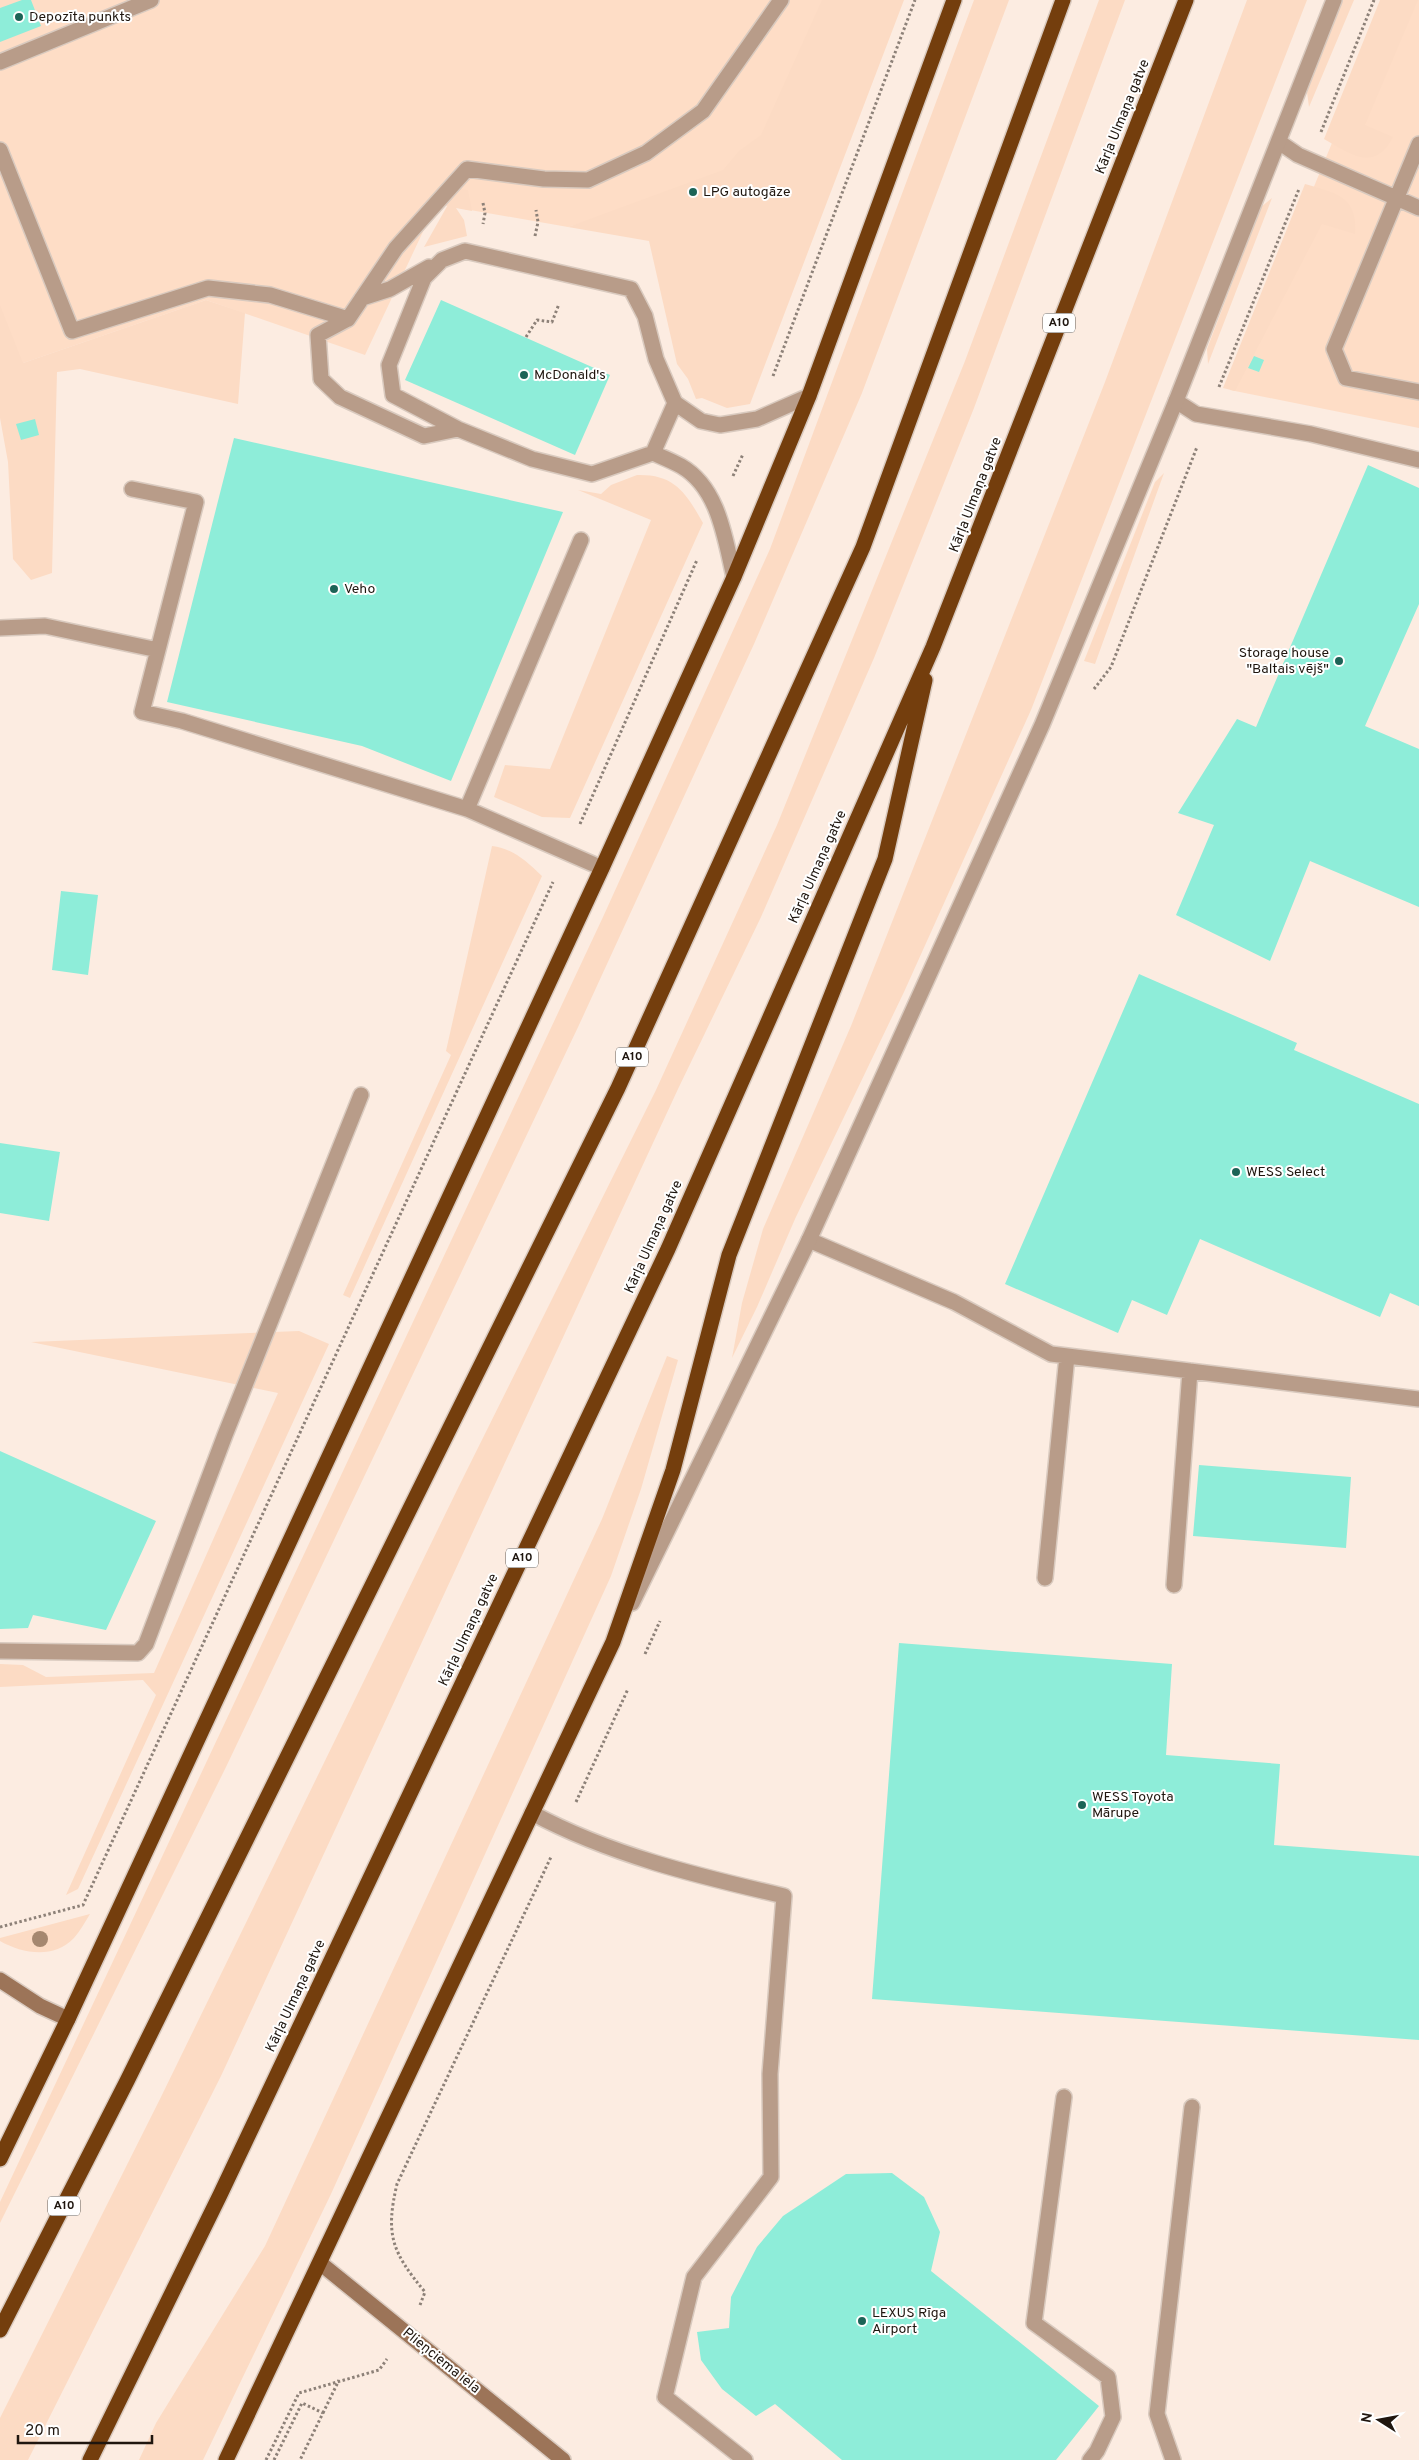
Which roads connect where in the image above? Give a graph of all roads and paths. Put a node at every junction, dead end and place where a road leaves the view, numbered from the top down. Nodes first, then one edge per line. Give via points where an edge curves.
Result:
1 (151, 0) edge
2 (781, 0) edge
3 (915, 0) edge
4 (954, 0) edge
5 (1064, 0) edge
6 (1186, 0) edge
7 (1334, 0) edge
8 (0, 62) edge
9 (1279, 142) junction
10 (1419, 144) edge
11 (0, 150) edge
12 (479, 170) junction
13 (533, 178) junction
14 (1396, 198) junction
15 (1419, 208) edge
16 (478, 254) junction
17 (442, 260) junction
18 (529, 266) junction
19 (362, 298) junction
20 (560, 301) dead end
21 (348, 319) junction
22 (526, 337) dead end
23 (1419, 392) edge
24 (809, 396) junction
25 (1176, 401) junction
26 (675, 403) junction
27 (757, 419) junction
28 (458, 429) junction
29 (653, 454) junction
30 (1419, 460) edge
31 (132, 489) dead end
32 (719, 512) junction
33 (580, 540) dead end
34 (734, 578) junction
35 (0, 628) edge
36 (933, 647) junction
37 (158, 650) junction
38 (467, 809) junction
39 (567, 852) junction
40 (602, 868) junction
41 (361, 1095) dead end
42 (809, 1240) junction
43 (1067, 1356) junction
44 (1190, 1371) junction
45 (1419, 1399) edge
46 (1045, 1578) dead end
47 (1174, 1585) dead end
48 (662, 1616) dead end
49 (613, 1642) junction
50 (0, 1651) edge
51 (642, 1660) dead end
52 (629, 1687) dead end
53 (532, 1814) junction
54 (563, 1830) junction
55 (0, 1927) edge
56 (0, 1980) edge
57 (68, 2019) junction
58 (1064, 2097) dead end
59 (1192, 2106) dead end
60 (0, 2159) edge
61 (320, 2263) junction
62 (0, 2330) edge
63 (408, 2334) junction
64 (339, 2380) junction
65 (322, 2413) junction
66 (90, 2460) edge
67 (226, 2460) edge
68 (266, 2460) edge
69 (274, 2460) edge
70 (300, 2460) edge
71 (563, 2460) edge
72 (745, 2460) edge
73 (1090, 2460) edge
74 (1173, 2460) edge

1 - 8 street
2 - 13 street via 703,111 646,153 588,180
3 - 27 path
4 - 24 highway
5 - 62 highway, A10 via 863,547 630,1060 140,2054
6 - 36 highway, Kārļa Ulmaņa gatve / A10
7 - 9 street
9 - 14 street via 1298,155
9 - 25 street
10 - 14 street
11 - 21 street via 72,331 208,288 270,295
12 - 13 street
12 - 16 path via 485,213
12 - 19 street via 467,169 396,248
13 - 18 path via 538,222
14 - 15 street
14 - 23 street via 1334,349 1346,378
16 - 17 street via 465,251
16 - 18 street
17 - 19 street via 390,289
17 - 28 street via 424,278 389,365 393,395
18 - 26 street via 631,289
19 - 21 street
20 - 22 path via 552,322 538,320
21 - 28 street via 318,334 321,379 340,397 424,436
24 - 27 street
24 - 34 highway
25 - 30 street via 1196,414 1311,434
25 - 42 street via 1042,725
26 - 27 street via 701,421 720,425
26 - 29 street
27 - 32 path
28 - 29 street via 532,459 592,474
29 - 32 street via 681,466 697,478
31 - 37 street via 196,502
32 - 34 street
32 - 39 path
33 - 38 street
34 - 40 highway
35 - 37 street via 44,626
36 - 49 highway via 885,859 729,1255 672,1470
36 - 66 highway, Kārļa Ulmaņa gatve / A10 via 668,1249 224,2186
37 - 38 street via 142,712 182,721
38 - 39 street
39 - 40 street
39 - 55 path via 83,1905
40 - 57 highway
41 - 50 street via 225,1435 146,1644 138,1653
42 - 43 street via 954,1302 1051,1354
42 - 49 street
43 - 44 street
43 - 46 street
44 - 45 street
44 - 47 street
48 - 51 path
49 - 53 highway
52 - 54 path
53 - 54 street
53 - 61 highway
54 - 63 path via 397,2184 390,2213 393,2240 403,2265 425,2292
54 - 72 street via 684,1872 784,1896 770,2074 771,2177 694,2277 665,2397
56 - 57 main road via 40,2006
57 - 60 highway
58 - 73 street via 1034,2323 1108,2377 1113,2417
59 - 74 street via 1157,2414
61 - 63 main road, Plieņciema iela
61 - 67 highway
63 - 64 path via 379,2370
63 - 71 main road, Plieņciema iela
64 - 65 path
64 - 68 path via 299,2392
65 - 69 path via 302,2403
65 - 70 path

